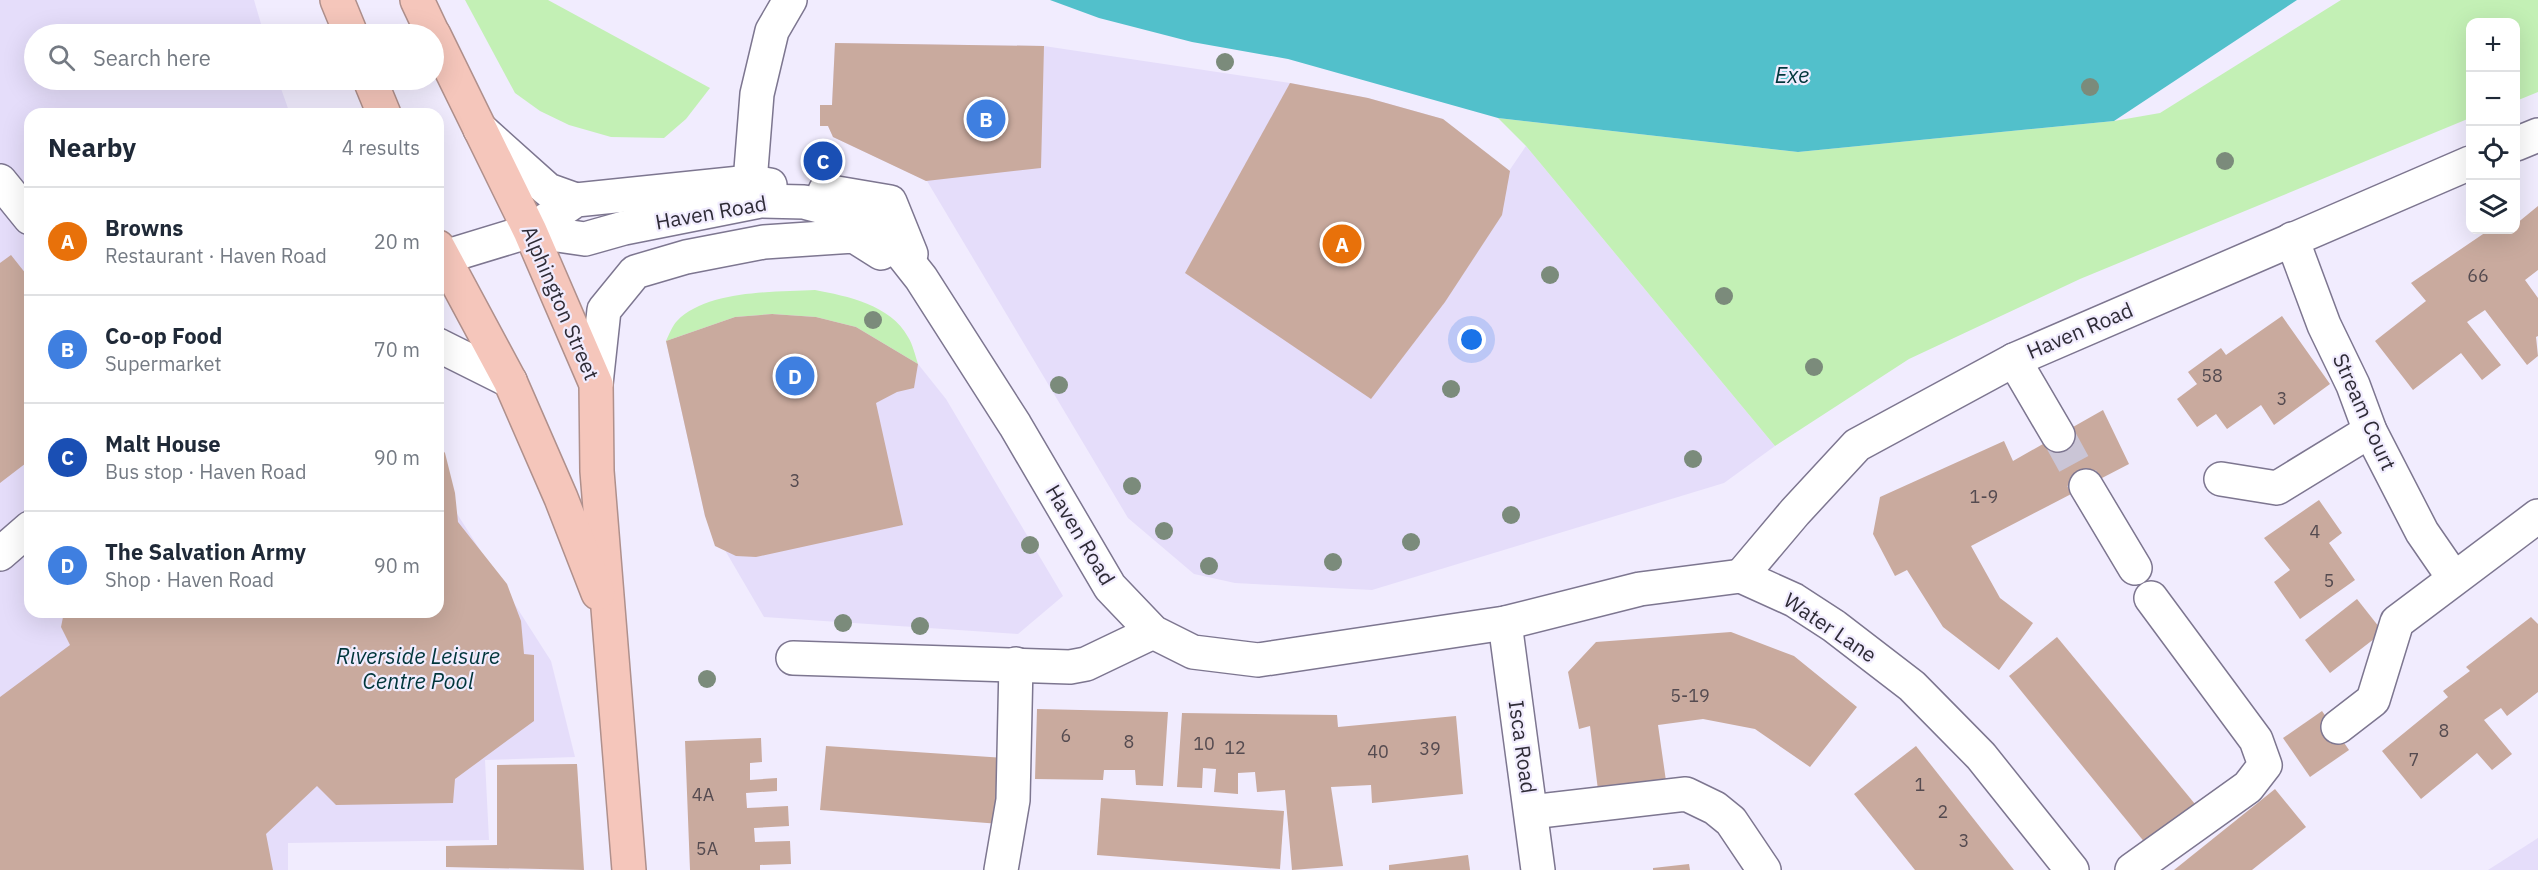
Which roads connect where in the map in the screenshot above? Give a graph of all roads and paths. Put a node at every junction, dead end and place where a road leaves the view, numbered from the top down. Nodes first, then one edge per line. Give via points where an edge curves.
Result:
1 (337, 0) edge
2 (417, 0) edge
3 (790, 0) edge
4 (347, 24) edge
5 (429, 24) edge
6 (444, 56) edge
7 (374, 90) edge
8 (382, 108) edge
9 (477, 126) junction
10 (2538, 135) edge
11 (2520, 142) edge
12 (2466, 165) edge
13 (0, 181) edge
14 (750, 182) junction
15 (576, 200) junction
16 (24, 211) edge
17 (530, 231) junction
18 (2292, 239) junction
19 (444, 253) edge
20 (444, 263) edge
21 (921, 278) junction
22 (444, 348) edge
23 (2014, 360) junction
24 (510, 381) junction
25 (596, 384) junction
26 (2370, 431) junction
27 (2058, 435) tunnel mouth
28 (2221, 479) dead end
29 (2086, 486) tunnel mouth
30 (2528, 522) edge
31 (24, 533) edge
32 (0, 554) edge
33 (2135, 567) dead end
34 (1741, 576) junction
35 (2453, 577) junction
36 (2151, 598) dead end
37 (1505, 623) junction
38 (611, 628) junction
39 (1153, 632) junction
40 (793, 658) dead end
41 (1016, 664) junction
42 (2338, 727) dead end
43 (1531, 812) junction
44 (629, 870) edge
45 (1001, 870) edge
46 (1538, 870) edge
47 (1764, 870) edge
48 (2072, 870) edge
49 (2132, 870) edge

1 - 4 highway
2 - 5 highway, Alphington Street
3 - 14 street via 772,31 758,94
6 - 9 highway, Alphington Street
7 - 8 highway
9 - 15 street, Haven Road via 548,190
9 - 17 highway, Alphington Street
10 - 11 street
12 - 18 street, Haven Road
13 - 16 street
14 - 15 street, Haven Road
14 - 21 street, Haven Road via 890,202
15 - 17 street, Haven Road
17 - 19 street
17 - 21 street, Haven Road via 585,239 760,201 804,202 838,211 887,235
17 - 25 highway, Alphington Street
18 - 23 street, Haven Road
18 - 26 street, Stream Court
20 - 24 highway, Alphington Street
21 - 25 street, Haven Road via 854,236 764,242 686,257 635,272 604,310
21 - 39 street, Haven Road via 1015,425 1110,588
22 - 24 street
23 - 27 street
23 - 34 street, Haven Road via 1857,445
24 - 38 highway, Alphington Street
25 - 38 highway, Alphington Street via 597,471
26 - 28 street via 2277,488
26 - 35 street, Stream Court via 2422,532
29 - 33 street
30 - 35 street
31 - 32 street
34 - 37 street via 1640,589
34 - 48 street, Water Lane via 1794,600 1824,619 1912,686 1981,756
35 - 42 street via 2397,622 2373,700
36 - 49 street via 2256,740 2265,765 2248,787
37 - 39 street, Haven Road via 1258,660 1193,652
37 - 43 street, Isca Road
38 - 44 highway, Alphington Street
39 - 41 street via 1086,664
40 - 41 street
41 - 45 street via 1013,800
43 - 46 street, Isca Road
43 - 47 street via 1686,794 1731,821

